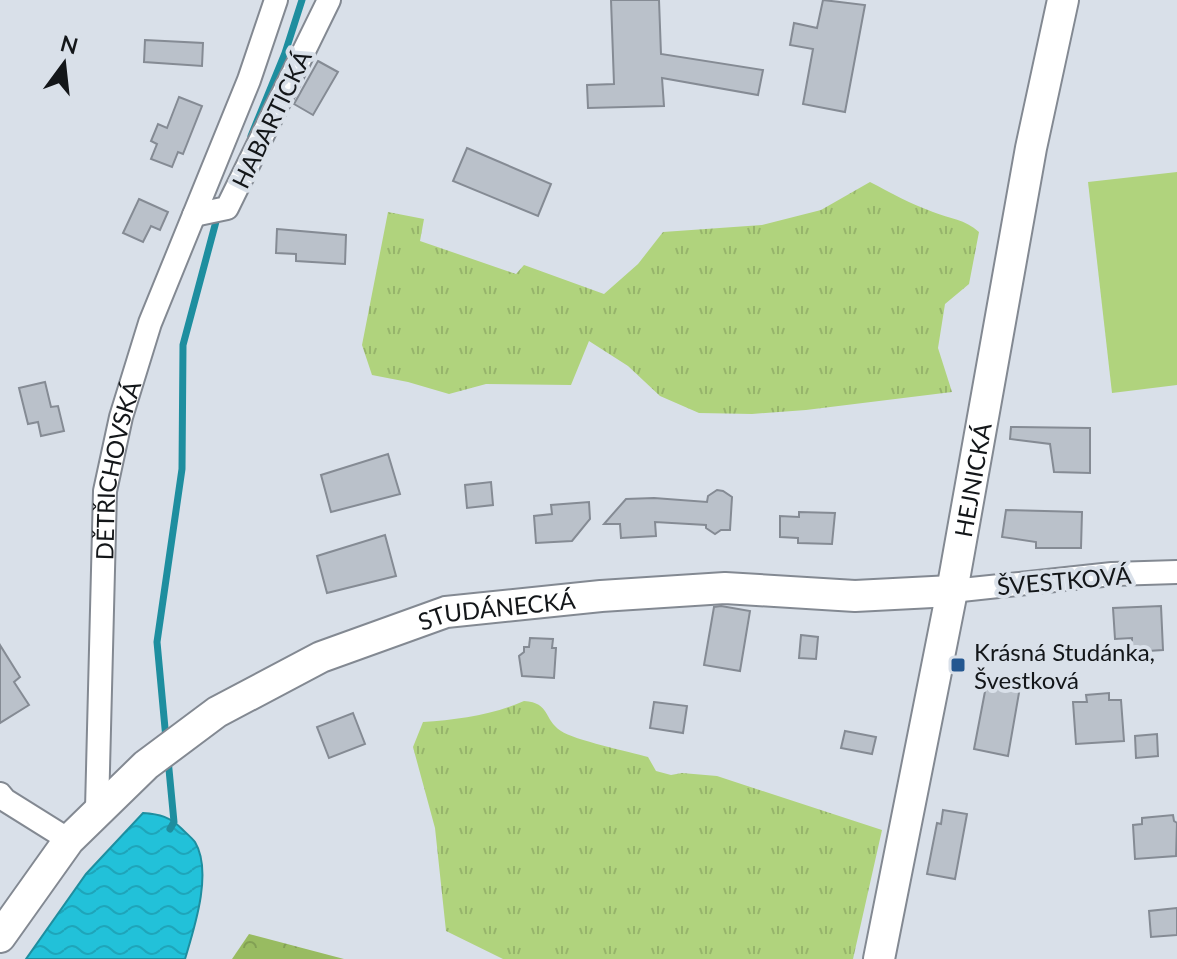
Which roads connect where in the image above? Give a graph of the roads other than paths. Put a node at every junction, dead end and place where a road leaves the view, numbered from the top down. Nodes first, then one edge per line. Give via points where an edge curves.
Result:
1 (276, 0) edge
2 (329, 0) edge
3 (1063, 0) edge
4 (194, 215) junction
5 (1177, 572) edge
6 (952, 591) junction
7 (0, 794) edge
8 (97, 809) junction
9 (69, 840) junction
10 (0, 937) edge
11 (879, 959) edge

1 - 4 street, DĚTŘICHOVSKÁ
2 - 4 street, HABARTICKÁ via 227,208
3 - 6 street, HEJNICKÁ via 1031,148
4 - 8 street, DĚTŘICHOVSKÁ via 150,323 105,491
5 - 6 street, ŠVESTKOVÁ
6 - 8 street, STUDÁNECKÁ via 855,596 725,588 446,612 321,657 217,712
6 - 11 street, HEJNICKÁ
7 - 9 street
8 - 9 street
9 - 10 street

